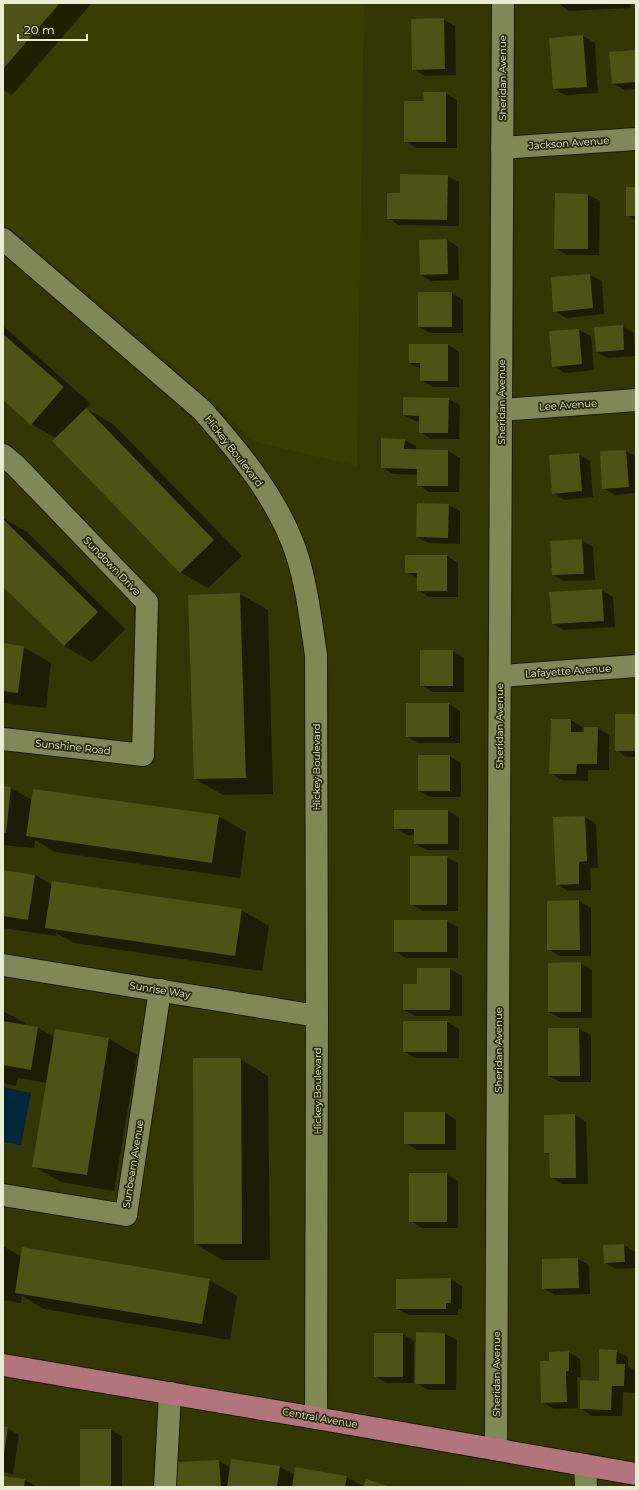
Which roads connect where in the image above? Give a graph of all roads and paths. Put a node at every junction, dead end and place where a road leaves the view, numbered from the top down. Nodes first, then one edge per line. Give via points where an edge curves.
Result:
1 (503, 3) edge
2 (636, 139) edge
3 (502, 148) junction
4 (3, 239) edge
5 (636, 400) edge
6 (501, 410) junction
7 (3, 455) edge
8 (636, 666) edge
9 (500, 676) junction
10 (3, 739) edge
11 (143, 755) joint
12 (3, 965) edge
13 (160, 990) junction
14 (317, 1016) junction
15 (3, 1195) edge
16 (3, 1365) edge
17 (170, 1393) junction
18 (316, 1418) junction
19 (496, 1449) junction
20 (585, 1465) junction
21 (636, 1474) edge
22 (165, 1487) edge
23 (586, 1487) edge

1 - 3 street, Sheridan Avenue
2 - 3 street, Jackson Avenue
3 - 6 street, Sheridan Avenue
4 - 14 street, Hickey Boulevard via 202,410 259,479 282,521 296,555 316,654
5 - 6 street, Lee Avenue
6 - 9 street, Sheridan Avenue
7 - 11 street, Sundown Drive via 147,602
8 - 9 street, Lafayette Avenue
9 - 19 street, Sheridan Avenue
10 - 11 street, Sunshine Road
12 - 13 street, Sunrise Way
13 - 14 street, Sunrise Way
13 - 15 street, Sunbeam Avenue via 126,1215
14 - 18 street, Hickey Boulevard
16 - 17 main road, Central Avenue
17 - 18 main road, Central Avenue
17 - 22 street
18 - 19 main road, Central Avenue
19 - 20 main road, Central Avenue
20 - 21 main road, Central Avenue
20 - 23 street

